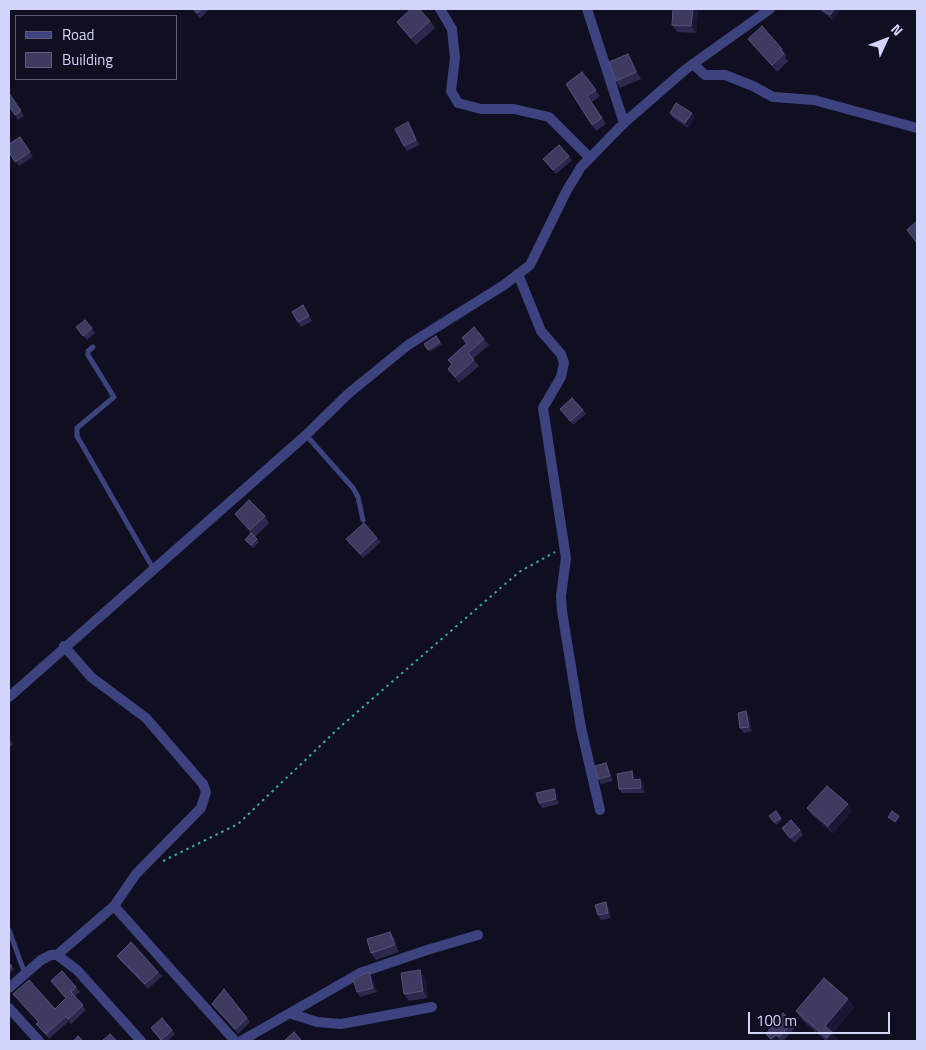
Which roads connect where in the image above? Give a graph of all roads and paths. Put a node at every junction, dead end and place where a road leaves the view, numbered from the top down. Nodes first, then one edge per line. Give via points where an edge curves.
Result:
1 (440, 9) edge
2 (587, 9) edge
3 (770, 9) edge
4 (693, 64) junction
5 (624, 123) junction
6 (917, 128) edge
7 (590, 158) junction
8 (518, 274) junction
9 (93, 347) dead end
10 (306, 435) junction
11 (363, 520) dead end
12 (565, 548) junction
13 (154, 570) junction
14 (64, 646) junction
15 (9, 697) edge
16 (600, 810) dead end
17 (161, 862) dead end
18 (114, 906) junction
19 (9, 930) edge
20 (478, 935) dead end
21 (57, 955) junction
22 (25, 974) junction
23 (9, 988) edge
24 (432, 1007) dead end
25 (9, 1008) edge
26 (292, 1014) junction
27 (39, 1041) edge
28 (140, 1041) edge
29 (235, 1041) edge
30 (241, 1041) edge

1 - 7 street via 452,29 451,91 458,103 481,108 514,109 549,118
2 - 5 street
3 - 4 street
4 - 5 street
4 - 6 street via 705,75 725,75 773,97 814,100
5 - 7 street
7 - 8 street via 567,190 530,265
8 - 10 street via 504,286 408,344 348,394
8 - 12 street via 541,330 561,354 564,363 561,377 543,408
9 - 13 lane via 88,355 114,397 78,428 77,436
10 - 11 lane via 352,488 358,497
10 - 13 street
12 - 16 street via 562,611 581,728
12 - 17 path via 519,572 341,726 238,824
13 - 14 street
14 - 15 street
14 - 18 street via 91,676 146,718 203,784 206,792 201,808 136,874
18 - 21 street
18 - 29 street
19 - 22 lane
20 - 26 street via 360,973
21 - 22 street via 41,960
21 - 28 street via 77,970
22 - 23 street
24 - 26 street via 341,1024 317,1022
25 - 27 street
26 - 30 street

